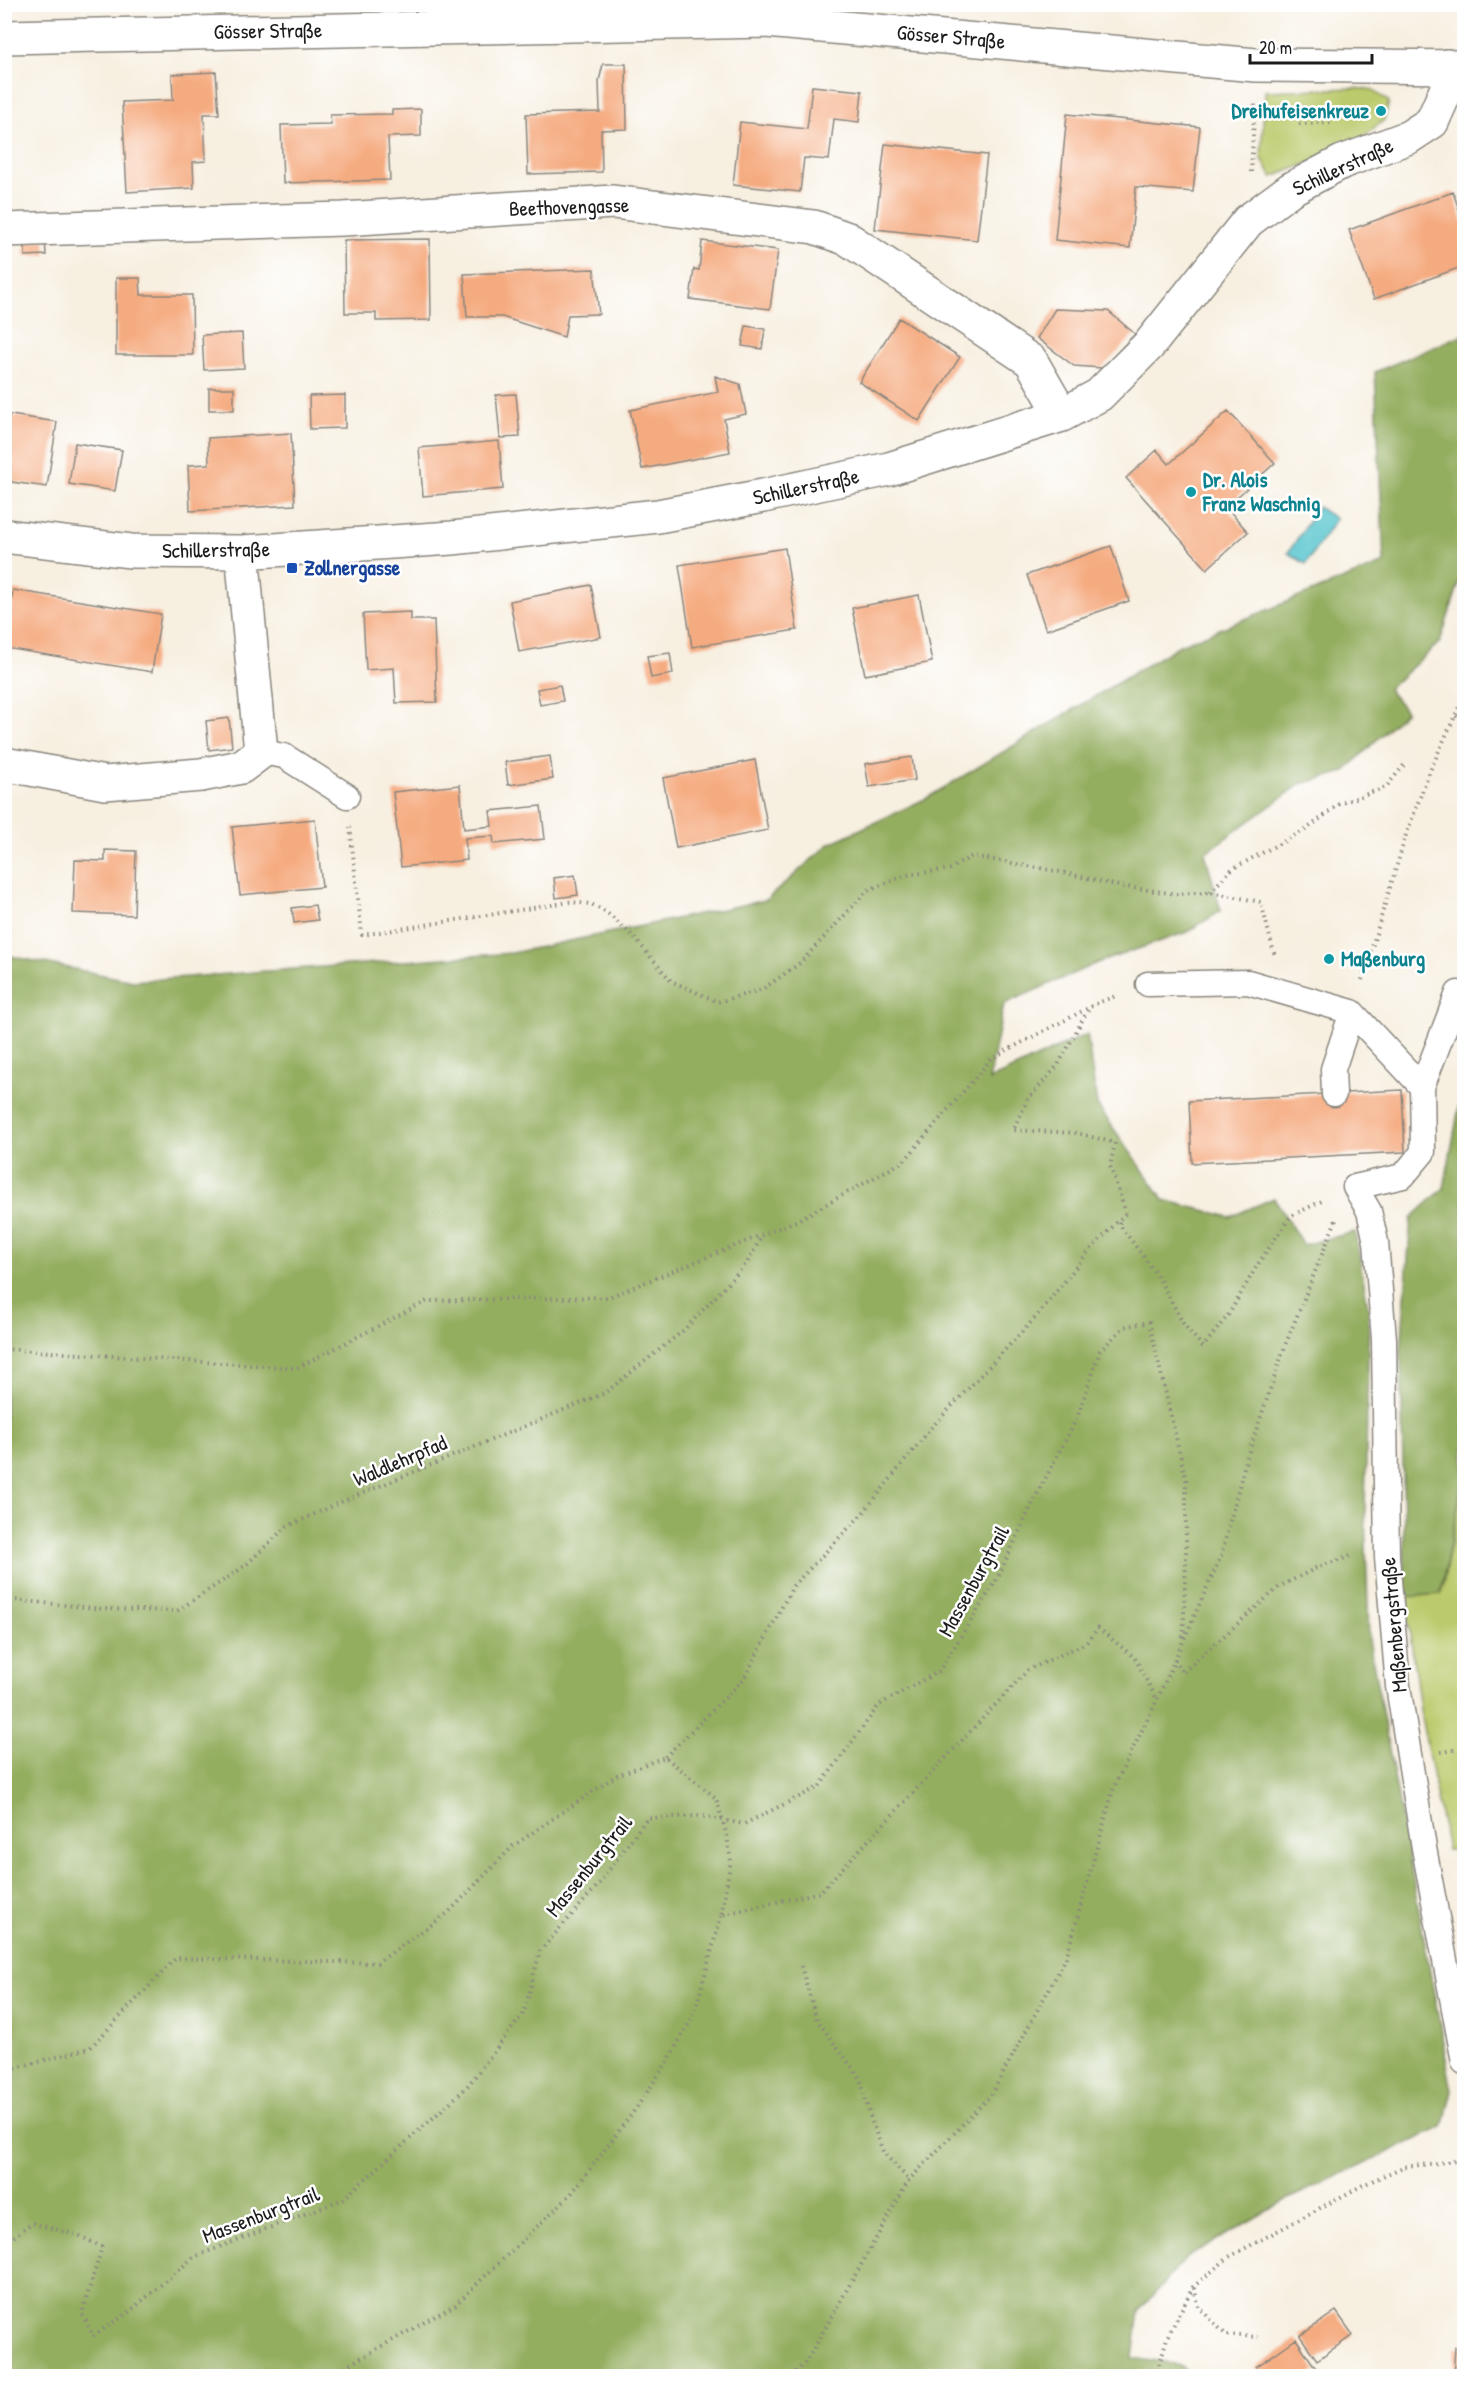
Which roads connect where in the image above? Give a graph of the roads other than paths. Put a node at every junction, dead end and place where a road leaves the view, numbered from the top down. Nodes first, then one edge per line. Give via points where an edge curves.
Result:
1 (4, 37) edge
2 (1456, 66) edge
3 (4, 230) edge
4 (1062, 415) junction
5 (4, 536) edge
6 (242, 552) junction
7 (261, 752) junction
8 (4, 764) edge
9 (347, 796) road end
10 (1148, 984) road end
11 (1458, 993) dead end
12 (1352, 1012) junction
13 (1422, 1087) junction
14 (1334, 1094) dead end
15 (1464, 2062) edge

1 - 2 street, Gösser Straße via 766,21 1256,66
2 - 4 street, Schillerstraße via 1432,122 1409,137 1342,162 1291,189 1248,220 1149,345 1099,395
3 - 4 street, Beethovengasse via 343,219 613,202 814,227 848,239 1031,361
4 - 6 street, Schillerstraße via 889,469 658,516 452,538
5 - 6 street, Schillerstraße via 131,551
6 - 7 street
7 - 8 street via 241,767 201,775 105,783
7 - 9 lane via 284,756
10 - 12 lane via 1248,982
11 - 13 lane
12 - 13 lane
12 - 14 lane via 1333,1069
13 - 15 lane, Maßenbergstraße via 1423,1152 1403,1176 1352,1187 1369,1211 1376,1242 1384,1339 1387,1557 1398,1686

